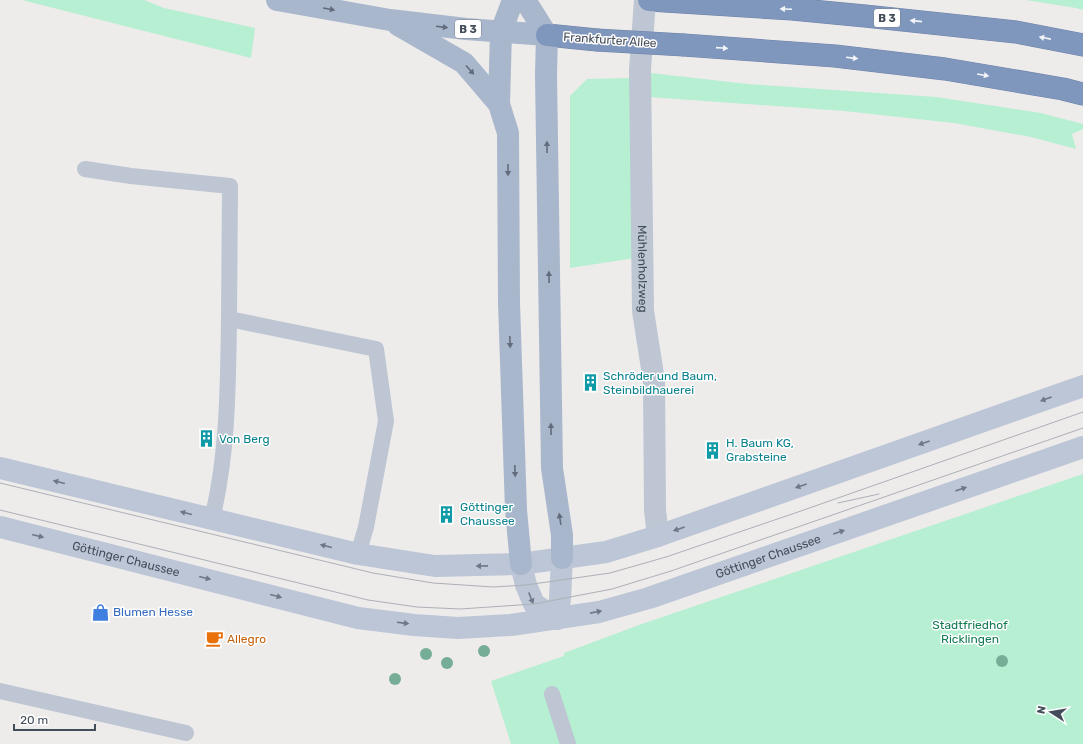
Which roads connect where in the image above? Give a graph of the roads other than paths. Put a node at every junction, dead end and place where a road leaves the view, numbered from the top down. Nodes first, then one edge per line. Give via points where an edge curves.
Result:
1 (277, 0) edge
2 (513, 0) edge
3 (525, 0) edge
4 (645, 0) edge
5 (649, 0) edge
6 (390, 20) junction
7 (500, 32) junction
8 (547, 35) junction
9 (1083, 45) edge
10 (1083, 94) edge
11 (499, 104) junction
12 (85, 169) dead end
13 (229, 319) junction
14 (1083, 386) edge
15 (1083, 447) edge
16 (0, 468) edge
17 (212, 519) junction
18 (1, 530) edge
19 (658, 536) junction
20 (358, 554) junction
21 (562, 558) junction
22 (521, 564) junction
23 (558, 619) junction
24 (0, 691) edge
25 (552, 694) dead end
26 (186, 733) dead end
27 (568, 744) edge

1 -> 6 main road, Frankfurter Allee / B 3
2 - 7 main road
3 - 8 main road
4 - 19 street, Mühlenholzweg via 640,70 643,311 654,381 655,510
9 -> 5 highway, B 3 via 1016,32 928,22 792,9
6 -> 7 main road, Frankfurter Allee / B 3
6 -> 11 main road via 464,63
7 - 8 main road, Frankfurter Allee / B 3
7 - 11 main road
8 -> 10 highway, Frankfurter Allee / B 3, bridge via 835,56 945,69
21 -> 8 main road via 562,535 552,468
11 -> 22 main road via 508,134 509,303 516,510
12 - 13 lane via 230,186
13 - 17 lane via 228,400 219,493
13 - 20 lane via 376,349 386,421 366,527
14 -> 19 street
23 -> 15 street, Göttinger Chaussee via 599,612 649,598
17 -> 16 street
20 -> 17 street
18 -> 23 street, Göttinger Chaussee via 358,618 458,628
19 - 21 street via 606,552
22 -> 20 street via 435,566
21 - 22 street
21 - 23 street
22 -> 23 street via 534,604
24 - 26 lane
25 - 27 lane

